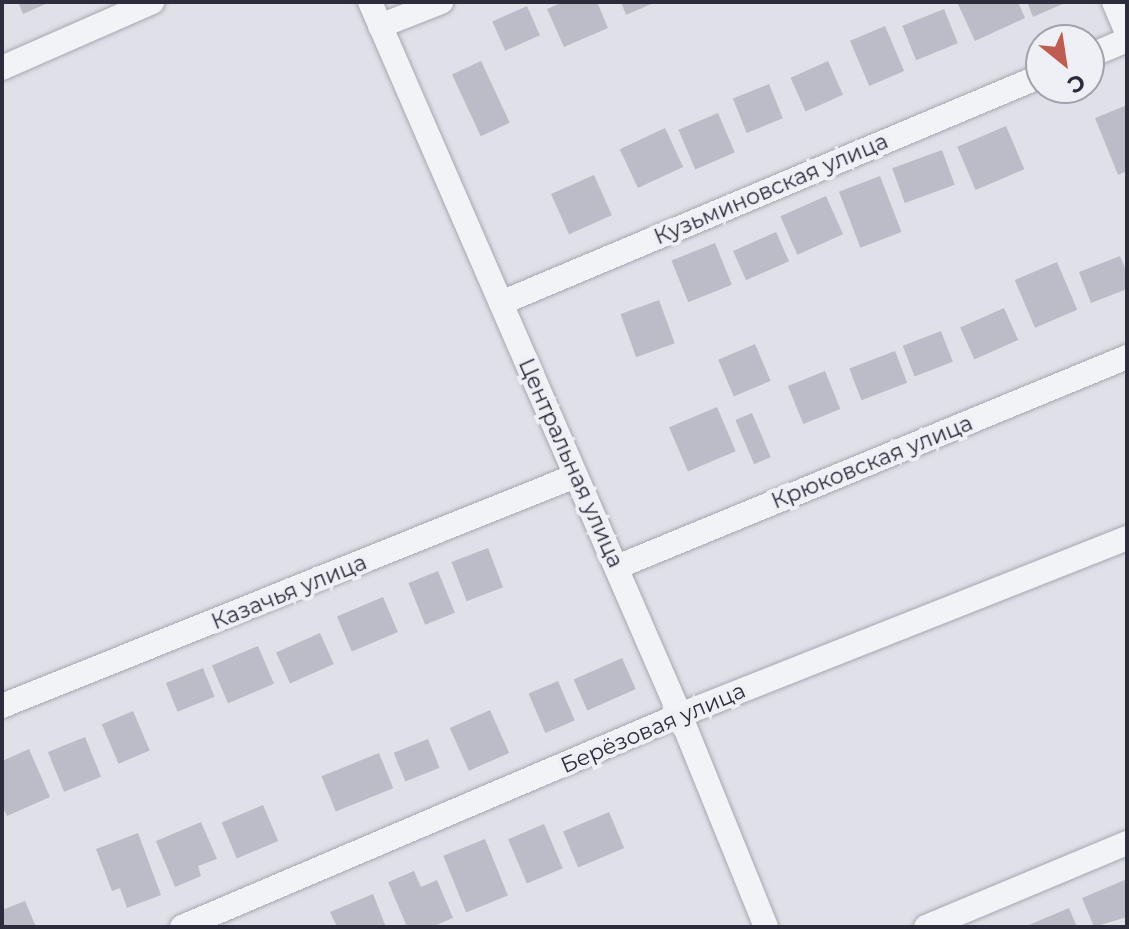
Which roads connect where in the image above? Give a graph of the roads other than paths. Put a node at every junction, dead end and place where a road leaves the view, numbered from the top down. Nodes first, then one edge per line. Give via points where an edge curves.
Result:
1 (152, 2) edge
2 (370, 2) edge
3 (441, 2) edge
4 (1114, 2) edge
5 (380, 26) junction
6 (1127, 33) edge
7 (1127, 40) edge
8 (1105, 49) edge
9 (2, 68) edge
10 (1025, 83) edge
11 (501, 303) junction
12 (1127, 357) edge
13 (575, 476) junction
14 (1127, 538) edge
15 (617, 567) junction
16 (2, 706) edge
17 (680, 715) junction
18 (1127, 843) edge
19 (182, 927) edge
20 (766, 927) edge
21 (926, 927) edge

1 - 9 street
2 - 5 street, Центральная улица
3 - 5 street
4 - 6 street
5 - 11 street, Центральная улица
7 - 8 street
10 - 11 street, Кузьминовская улица
11 - 13 street, Центральная улица
12 - 15 street, Крюковская улица
13 - 15 street, Центральная улица
13 - 16 street, Казачья улица
14 - 17 street, Берёзовая улица
15 - 17 street, Центральная улица
17 - 19 street, Берёзовая улица
17 - 20 street, Центральная улица
18 - 21 street

